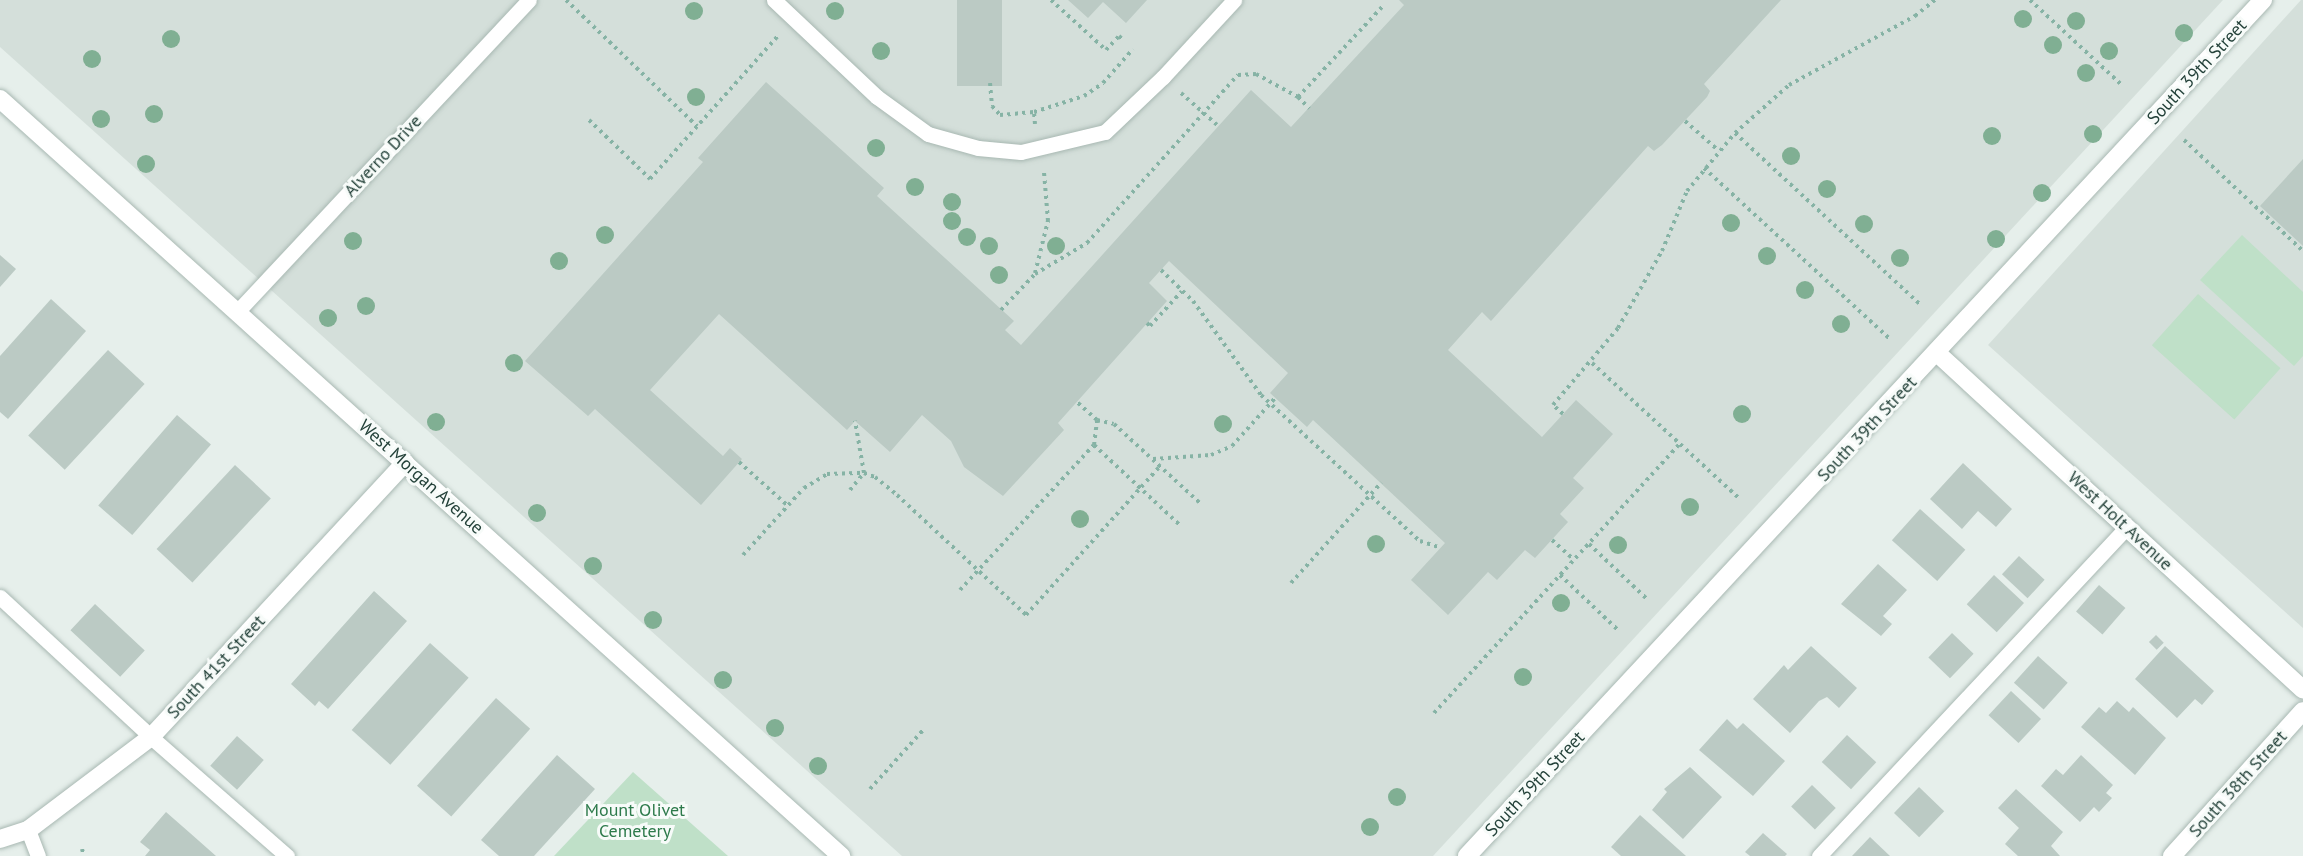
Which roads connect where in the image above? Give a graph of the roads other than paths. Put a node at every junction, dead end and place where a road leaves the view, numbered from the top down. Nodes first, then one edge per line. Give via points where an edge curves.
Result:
1 (529, 0) edge
2 (774, 0) edge
3 (1234, 0) edge
4 (2264, 0) edge
5 (0, 99) edge
6 (237, 312) junction
7 (1937, 353) junction
8 (405, 463) junction
9 (2127, 527) junction
10 (0, 597) edge
11 (2303, 689) edge
12 (2303, 711) edge
13 (151, 737) junction
14 (28, 830) junction
15 (0, 839) edge
16 (38, 856) edge
17 (287, 856) edge
18 (841, 856) edge
19 (1467, 856) edge
20 (1820, 856) edge
21 (2172, 856) edge

1 - 6 lane, Alverno Drive
2 - 3 lane via 877,97 928,134 978,148 1021,152 1105,132 1163,77
4 - 7 street, South 39th Street
5 - 6 street, West Morgan Avenue
6 - 8 street, West Morgan Avenue
7 - 9 street, West Holt Avenue
7 - 19 street, South 39th Street
8 - 13 street, South 41st Street
8 - 18 street, West Morgan Avenue
9 - 11 street, West Holt Avenue
9 - 20 lane
10 - 13 lane
12 - 21 street, South 38th Street
13 - 14 street, South 41st Street
13 - 17 lane
14 - 15 street, South 41st Street
14 - 16 lane

